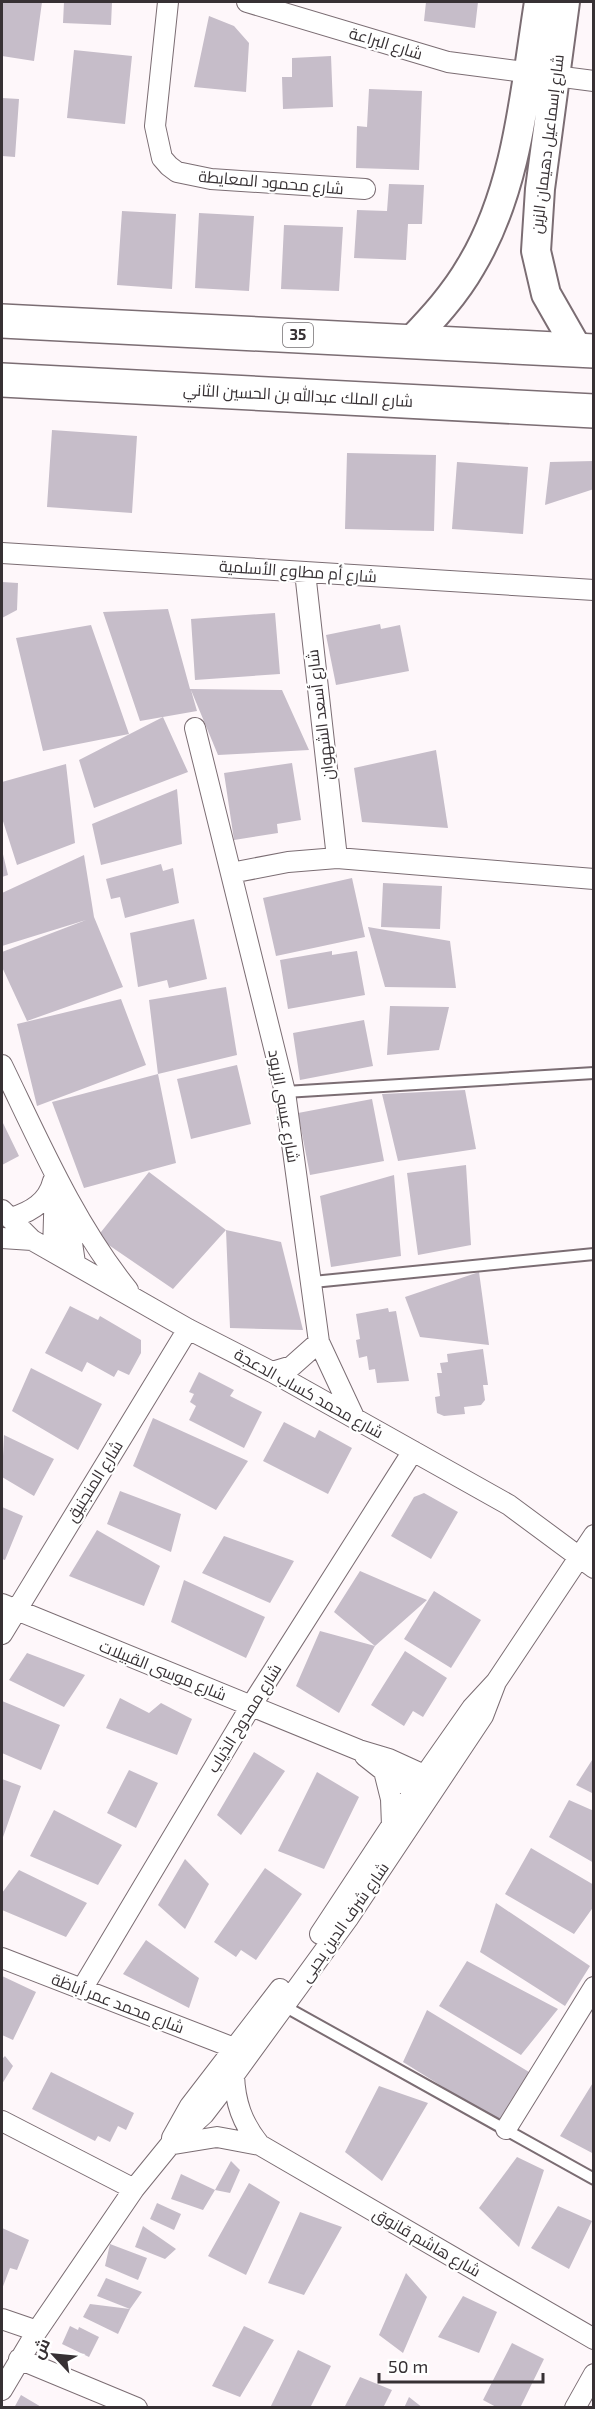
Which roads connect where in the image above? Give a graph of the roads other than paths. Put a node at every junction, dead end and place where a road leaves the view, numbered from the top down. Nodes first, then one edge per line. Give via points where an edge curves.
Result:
1 (168, 2) edge
2 (247, 2) edge
3 (539, 2) edge
4 (566, 2) edge
5 (541, 76) junction
6 (594, 81) edge
7 (365, 189) dead end
8 (2, 321) edge
9 (411, 341) junction
10 (586, 351) edge
11 (2, 380) edge
12 (594, 411) edge
13 (2, 553) edge
14 (305, 572) junction
15 (594, 590) edge
16 (195, 728) dead end
17 (337, 858) junction
18 (231, 873) junction
19 (594, 879) edge
20 (2, 1065) edge
21 (594, 1073) edge
22 (285, 1092) junction
23 (55, 1172) junction
24 (6, 1214) edge
25 (2, 1238) edge
26 (32, 1240) junction
27 (53, 1251) junction
28 (594, 1254) edge
29 (75, 1263) junction
30 (313, 1282) junction
31 (134, 1297) junction
32 (188, 1329) junction
33 (319, 1342) junction
34 (272, 1372) junction
35 (354, 1418) junction
36 (413, 1451) junction
37 (594, 1535) edge
38 (586, 1562) edge
39 (8, 1607) edge
40 (2, 1634) edge
41 (496, 1683) junction
42 (251, 1706) junction
43 (444, 1747) junction
44 (387, 1765) junction
45 (427, 1786) junction
46 (392, 1826) junction
47 (2, 1958) edge
48 (594, 1987) edge
49 (81, 1989) junction
50 (278, 2003) junction
51 (234, 2048) junction
52 (234, 2075) junction
53 (200, 2094) junction
54 (204, 2114) junction
55 (2, 2121) edge
56 (506, 2129) junction
57 (217, 2137) junction
58 (260, 2145) junction
59 (169, 2146) junction
60 (594, 2179) edge
61 (135, 2189) junction
62 (2, 2319) edge
63 (37, 2331) junction
64 (594, 2339) edge
65 (19, 2359) junction
66 (594, 2374) edge
67 (2, 2390) edge
68 (136, 2408) edge
69 (575, 2408) edge

1 - 7 street, شارع محمود المعايطة via 155,126 162,158 169,166 177,172 211,179
2 - 5 street, شارع البراعة via 448,62
3 - 5 street, شارع إسماعيل دهيمان الزبن
4 - 5 street, شارع إسماعيل دهيمان الزبن
5 - 6 street, شارع البراعة
5 - 9 street, شارع إسماعيل دهيمان الزبن via 486,237 462,282
5 - 10 street, شارع إسماعيل دهيمان الزبن via 536,251 546,294
8 - 9 highway, 35
9 - 10 highway, 35
11 - 12 highway, شارع الملك عبدالله بن الحسين الثاني
13 - 14 street, شارع أم مطاوع الأسلمية
14 - 15 street, شارع أم مطاوع الأسلمية
14 - 17 street, شارع أسعد الشهوان
16 - 18 street, شارع عيسى الزيود
17 - 18 street
17 - 19 street
18 - 22 street, شارع عيسى الزيود
20 - 23 street
21 - 22 lane
22 - 30 street, شارع عيسى الزيود
23 - 24 street via 46,1197 36,1208
23 - 27 street
23 - 29 street via 68,1209
23 - 31 street via 107,1262
24 - 26 street, شارع محمد كساب الدعجة
25 - 26 street, شارع محمد كساب الدعجة
26 - 27 street, شارع محمد كساب الدعجة
27 - 29 street, شارع محمد كساب الدعجة
28 - 30 lane
29 - 31 street, شارع محمد كساب الدعجة
30 - 33 street, شارع عيسى الزيود
31 - 32 street, شارع محمد كساب الدعجة
32 - 34 street, شارع محمد كساب الدعجة
32 - 39 street, شارع المنجنيق
33 - 34 street via 292,1366
33 - 35 street, شارع عيسى الزيود
34 - 35 street, شارع محمد كساب الدعجة
35 - 36 street, شارع محمد كساب الدعجة
36 - 38 street, شارع محمد كساب الدعجة via 509,1505
36 - 42 street, شارع ممدوح الذياب
37 - 38 street, شارع شرف الدين يحيى
38 - 41 street, شارع شرف الدين يحيى
39 - 40 street, شارع المنجنيق
39 - 42 street, شارع موسى القبيلات
41 - 43 street, شارع شرف الدين يحيى via 479,1699
41 - 45 street, شارع شرف الدين يحيى via 489,1706
42 - 44 street, شارع موسى القبيلات
42 - 49 street, شارع ممدوح الذياب
43 - 44 street
43 - 45 street, شارع شرف الدين يحيى
44 - 45 street, شارع موسى القبيلات
44 - 46 street
45 - 46 street, شارع شرف الدين يحيى
45 - 50 street, شارع شرف الدين يحيى via 349,1917
46 - 50 street, شارع شرف الدين يحيى
47 - 49 street, شارع محمد عمر أباظة
48 - 56 street
49 - 51 street, شارع محمد عمر أباظة
50 - 51 street, شارع شرف الدين يحيى
50 - 52 street, شارع شرف الدين يحيى
50 - 56 lane
51 - 53 street, شارع شرف الدين يحيى
52 - 54 street, شارع شرف الدين يحيى
52 - 58 street, شارع هاشم قانوق via 243,2120
53 - 54 street
53 - 59 street, شارع شرف الدين يحيى via 182,2118
54 - 57 street
54 - 59 street, شارع شرف الدين يحيى
55 - 61 street
56 - 60 lane
57 - 58 street, شارع هاشم قانوق
57 - 59 street, شارع هاشم قانوق
58 - 64 street, شارع هاشم قانوق
59 - 61 street, شارع شرف الدين يحيى
61 - 63 street, شارع شرف الدين يحيى
62 - 63 street
63 - 65 street, شارع شرف الدين يحيى
65 - 67 street, شارع شرف الدين يحيى
65 - 68 street
66 - 69 street

